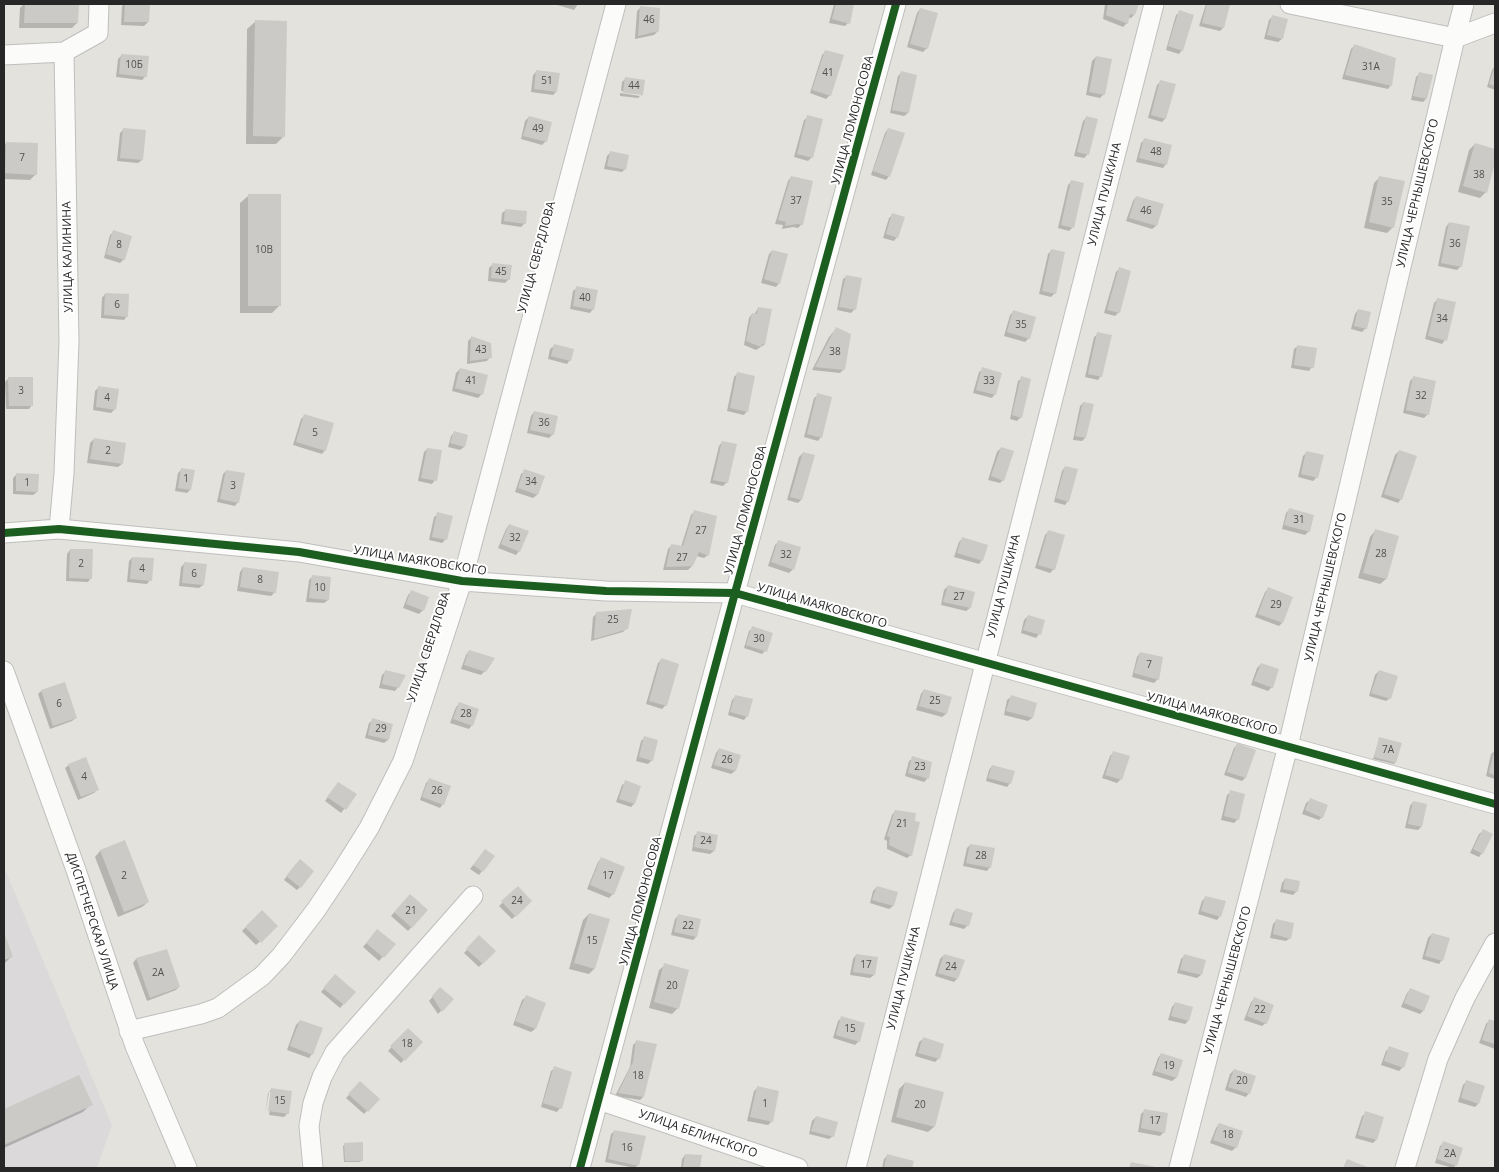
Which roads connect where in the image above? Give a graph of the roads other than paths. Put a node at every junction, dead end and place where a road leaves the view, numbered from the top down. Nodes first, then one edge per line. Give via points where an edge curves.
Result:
1 (99, 4) edge
2 (616, 4) edge
3 (896, 4) edge
4 (1154, 4) edge
5 (1290, 4) edge
6 (1464, 4) edge
7 (1495, 24) edge
8 (1455, 38) junction
9 (64, 52) junction
10 (4, 55) edge
11 (59, 529) junction
12 (4, 533) edge
13 (462, 581) junction
14 (735, 593) junction
15 (985, 662) junction
16 (4, 671) edge
17 (1288, 746) junction
18 (1495, 804) edge
19 (473, 896) dead end
20 (1495, 943) edge
21 (130, 1031) junction
22 (599, 1100) junction
23 (187, 1168) edge
24 (313, 1168) edge
25 (580, 1168) edge
26 (798, 1168) edge
27 (856, 1168) edge
28 (1179, 1168) edge
29 (1405, 1168) edge

1 - 9 street via 98,33
2 - 13 street, УЛИЦА СВЕРДЛОВА
3 - 14 street, УЛИЦА ЛОМОНОСОВА
4 - 15 street, УЛИЦА ПУШКИНА
5 - 8 street
6 - 8 street, УЛИЦА ЧЕРНЫШЕВСКОГО
7 - 8 street
8 - 17 street, УЛИЦА ЧЕРНЫШЕВСКОГО
9 - 10 street
9 - 11 street, УЛИЦА КАЛИНИНА via 69,342
11 - 12 street, УЛИЦА МАЯКОВСКОГО
11 - 13 street, УЛИЦА МАЯКОВСКОГО via 299,552
13 - 14 street, УЛИЦА МАЯКОВСКОГО via 606,591
13 - 21 street, УЛИЦА СВЕРДЛОВА via 403,761 370,828 316,910 262,976 218,1008
14 - 15 street, УЛИЦА МАЯКОВСКОГО
14 - 22 street, УЛИЦА ЛОМОНОСОВА
15 - 17 street, УЛИЦА МАЯКОВСКОГО
15 - 27 street, УЛИЦА ПУШКИНА
16 - 21 street, ДИСПЕТЧЕРСКАЯ УЛИЦА
17 - 18 street, УЛИЦА МАЯКОВСКОГО
17 - 28 street, УЛИЦА ЧЕРНЫШЕВСКОГО
19 - 24 street via 334,1052 313,1102 309,1126
20 - 29 street via 1465,998 1438,1059
21 - 23 street, ДИСПЕТЧЕРСКАЯ УЛИЦА
22 - 25 street, УЛИЦА ЛОМОНОСОВА
22 - 26 street, УЛИЦА БЕЛИНСКОГО

